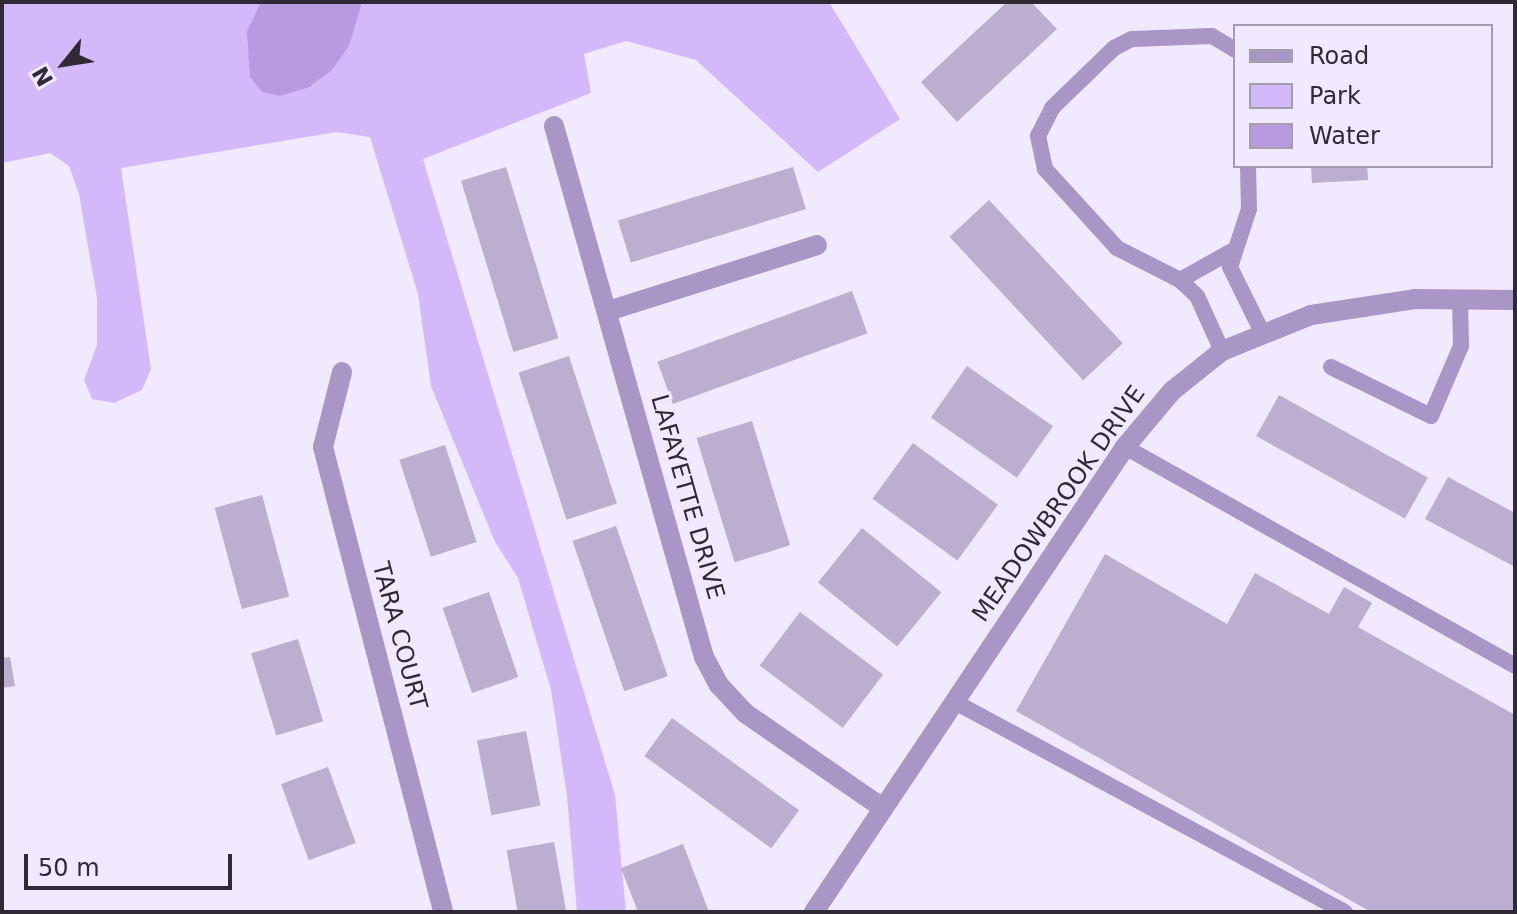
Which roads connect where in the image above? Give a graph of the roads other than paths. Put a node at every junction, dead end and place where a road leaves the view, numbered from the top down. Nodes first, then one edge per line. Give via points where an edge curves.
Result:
1 (1233, 49) edge
2 (554, 126) dead end
3 (1248, 168) edge
4 (817, 245) dead end
5 (1232, 251) junction
6 (1180, 280) junction
7 (1460, 298) junction
8 (1515, 300) edge
9 (608, 311) junction
10 (1262, 332) junction
11 (1222, 351) junction
12 (1331, 367) dead end
13 (342, 372) dead end
14 (1125, 447) junction
15 (1515, 666) edge
16 (953, 701) junction
17 (880, 806) junction
18 (443, 912) edge
19 (814, 912) edge
20 (1345, 912) edge

1 - 6 lane via 1212,36 1132,39 1114,48 1052,108 1038,136 1045,169 1117,248
2 - 9 street, LAFAYETTE DRIVE
3 - 5 lane via 1249,209
4 - 9 street
5 - 6 lane
5 - 10 lane via 1234,279
6 - 11 lane via 1211,319
7 - 8 street, MEADOWBROOK DRIVE
7 - 10 street, MEADOWBROOK DRIVE via 1355,304
7 - 12 lane via 1461,346 1431,416
9 - 17 street, LAFAYETTE DRIVE via 704,657 719,685 745,713
10 - 11 street, MEADOWBROOK DRIVE
11 - 14 street, MEADOWBROOK DRIVE via 1172,391
13 - 18 street, TARA COURT via 323,447
14 - 15 lane
14 - 16 street, MEADOWBROOK DRIVE
16 - 17 street, MEADOWBROOK DRIVE
16 - 20 lane
17 - 19 street, MEADOWBROOK DRIVE

